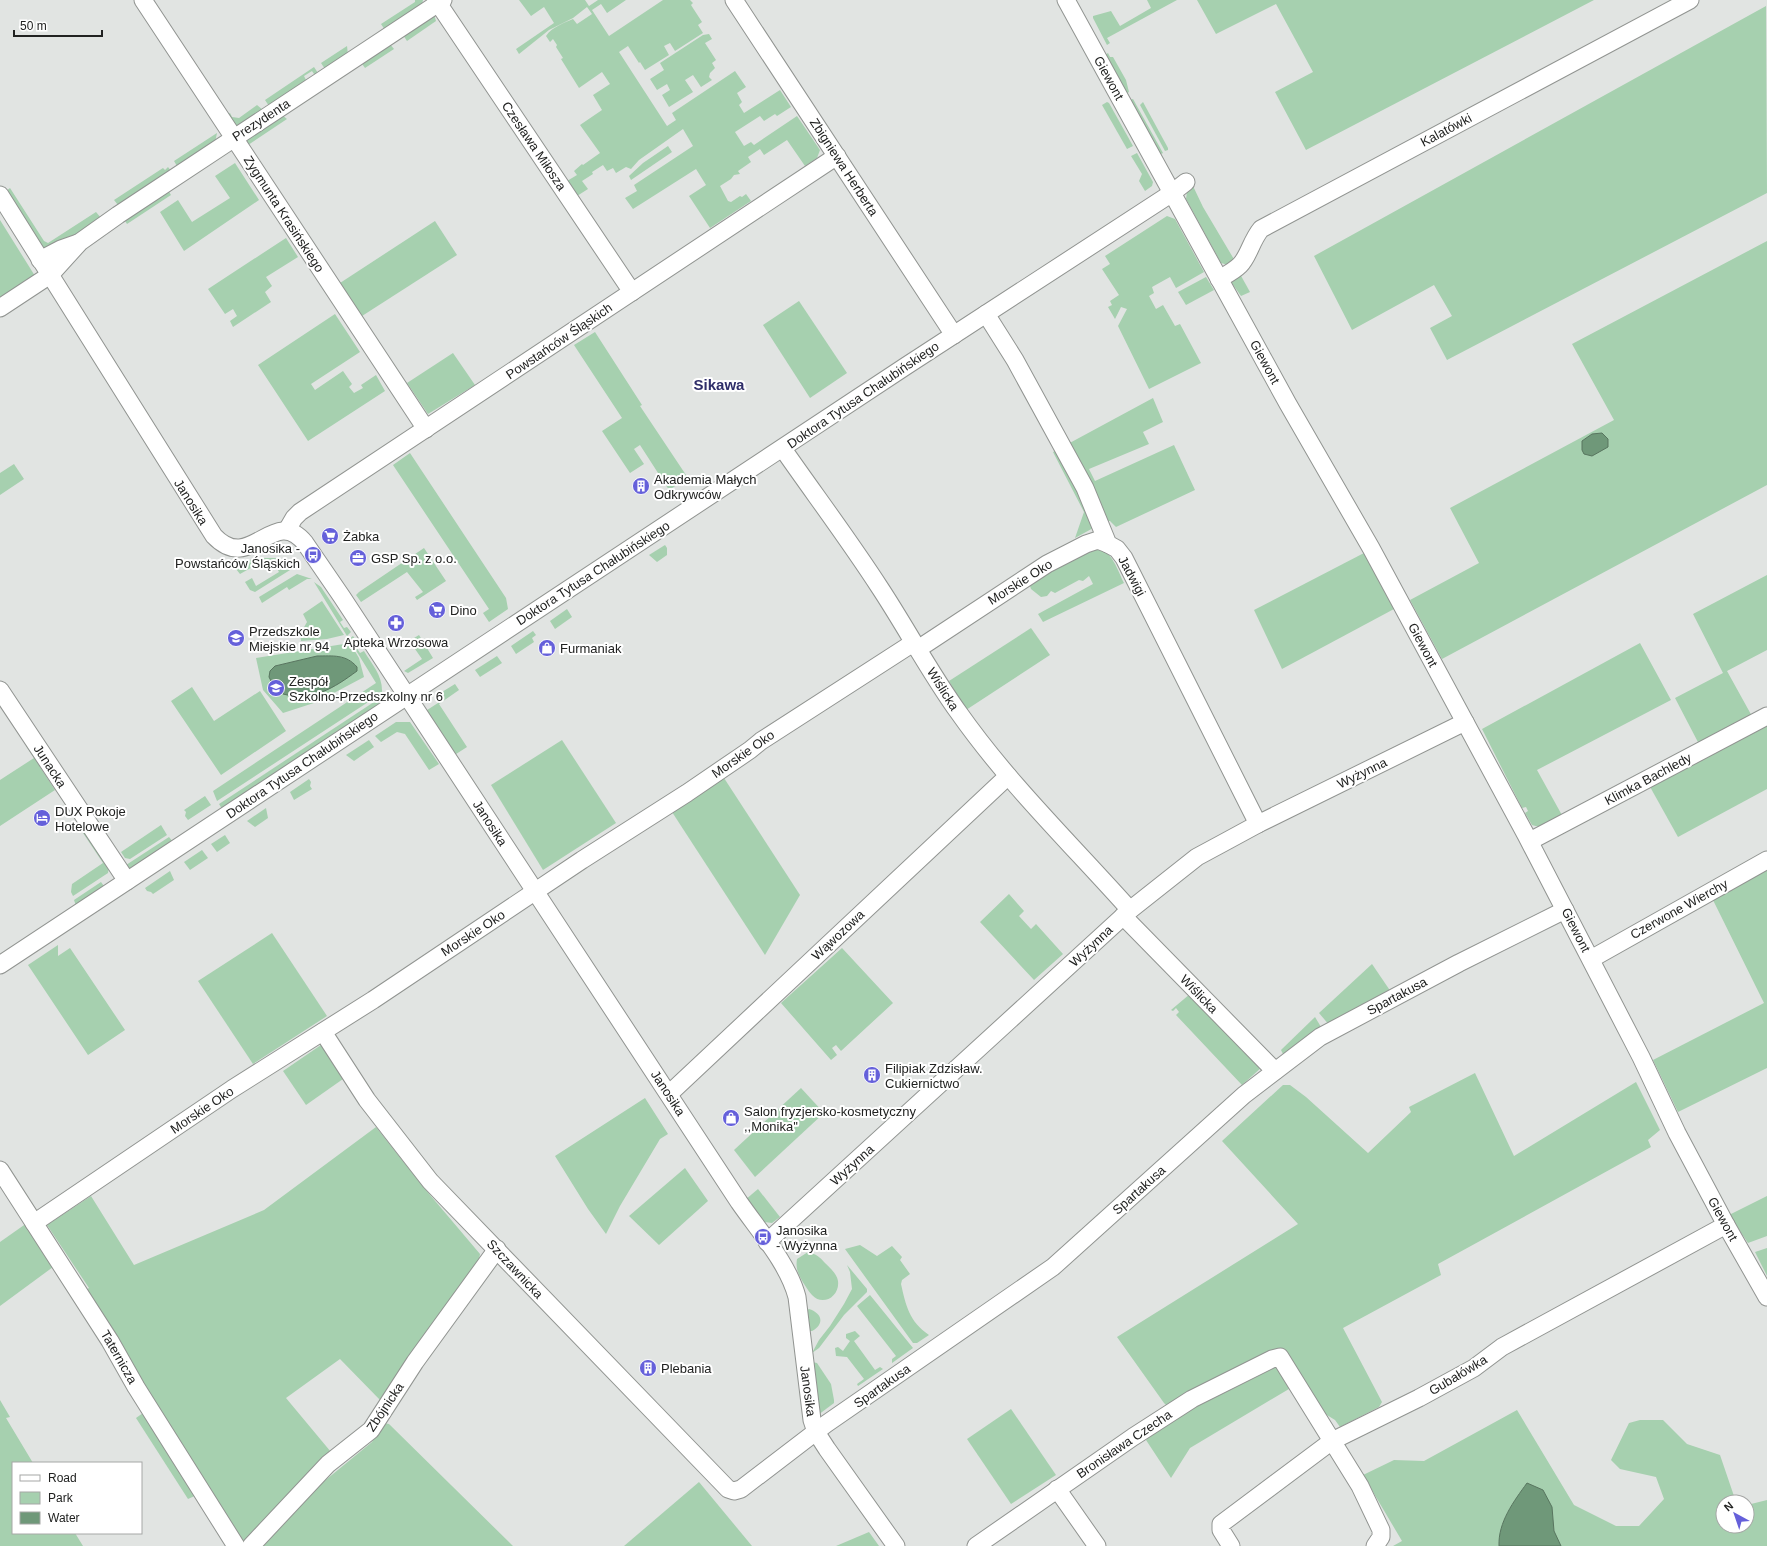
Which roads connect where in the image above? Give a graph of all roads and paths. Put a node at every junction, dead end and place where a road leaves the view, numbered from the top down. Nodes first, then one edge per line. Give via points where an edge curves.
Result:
1 (143, 0) edge
2 (734, 0) edge
3 (1066, 0) edge
4 (1690, 0) edge
5 (439, 1) edge
6 (234, 138) junction
7 (837, 156) junction
8 (1186, 182) dead end
9 (1172, 193) junction
10 (0, 195) edge
11 (80, 242) junction
12 (40, 260) junction
13 (50, 275) junction
14 (1219, 279) junction
15 (632, 292) junction
16 (0, 308) edge
17 (986, 314) junction
18 (954, 335) junction
19 (426, 428) junction
20 (783, 449) junction
21 (287, 530) junction
22 (1108, 544) junction
23 (915, 646) junction
24 (0, 690) edge
25 (406, 696) junction
26 (1767, 716) edge
27 (1465, 722) junction
28 (1008, 776) junction
29 (1258, 824) junction
30 (1530, 841) junction
31 (1767, 860) edge
32 (127, 881) junction
33 (536, 892) junction
34 (1565, 910) junction
35 (1127, 913) junction
36 (1591, 959) junction
37 (0, 965) edge
38 (323, 1032) junction
39 (1275, 1072) junction
40 (669, 1094) junction
41 (0, 1170) edge
42 (34, 1223) junction
43 (1726, 1225) junction
44 (767, 1242) junction
45 (497, 1249) junction
46 (1767, 1296) edge
47 (816, 1432) junction
48 (1332, 1441) junction
49 (728, 1489) joint
50 (1057, 1489) junction
51 (236, 1546) edge
52 (251, 1546) edge
53 (896, 1546) edge
54 (976, 1546) edge
55 (1097, 1546) edge
56 (1232, 1546) edge
57 (1375, 1546) edge

1 - 6 street, Zygmunta Krasińskiego
2 - 7 street, Zbigniewa Herberta
3 - 9 street, Giewont
4 - 14 street, Kalatówki via 1261,229 1253,238 1246,258
5 - 6 street, Prezydenta
5 - 15 street, Czesława Miłosza
6 - 11 street, Prezydenta
6 - 19 street, Zygmunta Krasińskiego
7 - 15 street, Powstańców Śląskich
7 - 18 street, Zbigniewa Herberta
8 - 9 street, Doktora Tytusa Chałubińskiego
9 - 14 street, Giewont
9 - 17 street, Doktora Tytusa Chałubińskiego
10 - 12 street, Janosika
11 - 12 street, Prezydenta
11 - 13 street, Prezydenta
12 - 13 street, Janosika
13 - 16 street, Prezydenta
13 - 21 street, Janosika via 214,536 226,544 244,548 271,534
14 - 27 street, Giewont via 1371,548
15 - 19 street, Powstańców Śląskich
17 - 18 street, Doktora Tytusa Chałubińskiego
17 - 22 street, Jadwigi via 1015,360 1085,488
18 - 20 street, Doktora Tytusa Chałubińskiego
19 - 21 street, Powstańców Śląskich via 300,512
20 - 23 street, Wiślicka via 881,589
20 - 25 street, Doktora Tytusa Chałubińskiego
21 - 25 street, Janosika via 296,534 305,543
22 - 23 street, Morskie Oko via 1098,540 1047,564
22 - 29 street, Jadwigi via 1117,549 1124,558
23 - 28 street, Wiślicka via 960,715
23 - 33 street, Morskie Oko via 760,741 687,793
24 - 32 street, Junacka
25 - 32 street, Doktora Tytusa Chałubińskiego
25 - 33 street, Janosika
26 - 30 street, Klimka Bachledy
27 - 29 street, Wyżynna
27 - 30 street, Giewont
28 - 35 street, Wiślicka
28 - 40 street, Wąwozowa
29 - 35 street, Wyżynna via 1197,857
30 - 34 street, Giewont
31 - 36 street, Czerwone Wierchy
32 - 37 street, Doktora Tytusa Chałubińskiego
33 - 38 street, Morskie Oko
33 - 40 street, Janosika
34 - 36 street, Giewont
34 - 39 street, Spartakusa via 1325,1035
35 - 39 street, Wiślicka
35 - 44 street, Wyżynna
36 - 43 street, Giewont via 1677,1133
38 - 42 street, Morskie Oko via 232,1089
38 - 45 street, Szczawnicka via 367,1100 408,1154
39 - 47 street, Spartakusa via 1244,1095 1053,1267
40 - 44 street, Janosika
41 - 42 street, Taternicza
42 - 51 street, Taternicza
43 - 46 street, Giewont
43 - 48 street, Gubałówka via 1502,1347 1474,1368
44 - 47 street, Janosika via 786,1268 794,1285 812,1420
45 - 49 street, Szczawnicka
45 - 52 street, Zbójnicka via 415,1362 372,1430 328,1464
47 - 49 street, Spartakusa via 741,1489
47 - 53 street, Janosika
48 - 50 street, Bronisława Czecha via 1280,1357 1192,1399
48 - 56 street, Gubałówka via 1221,1524 1221,1530
48 - 57 street via 1360,1486 1381,1530 1381,1537
50 - 54 street, Bronisława Czecha
50 - 55 street

